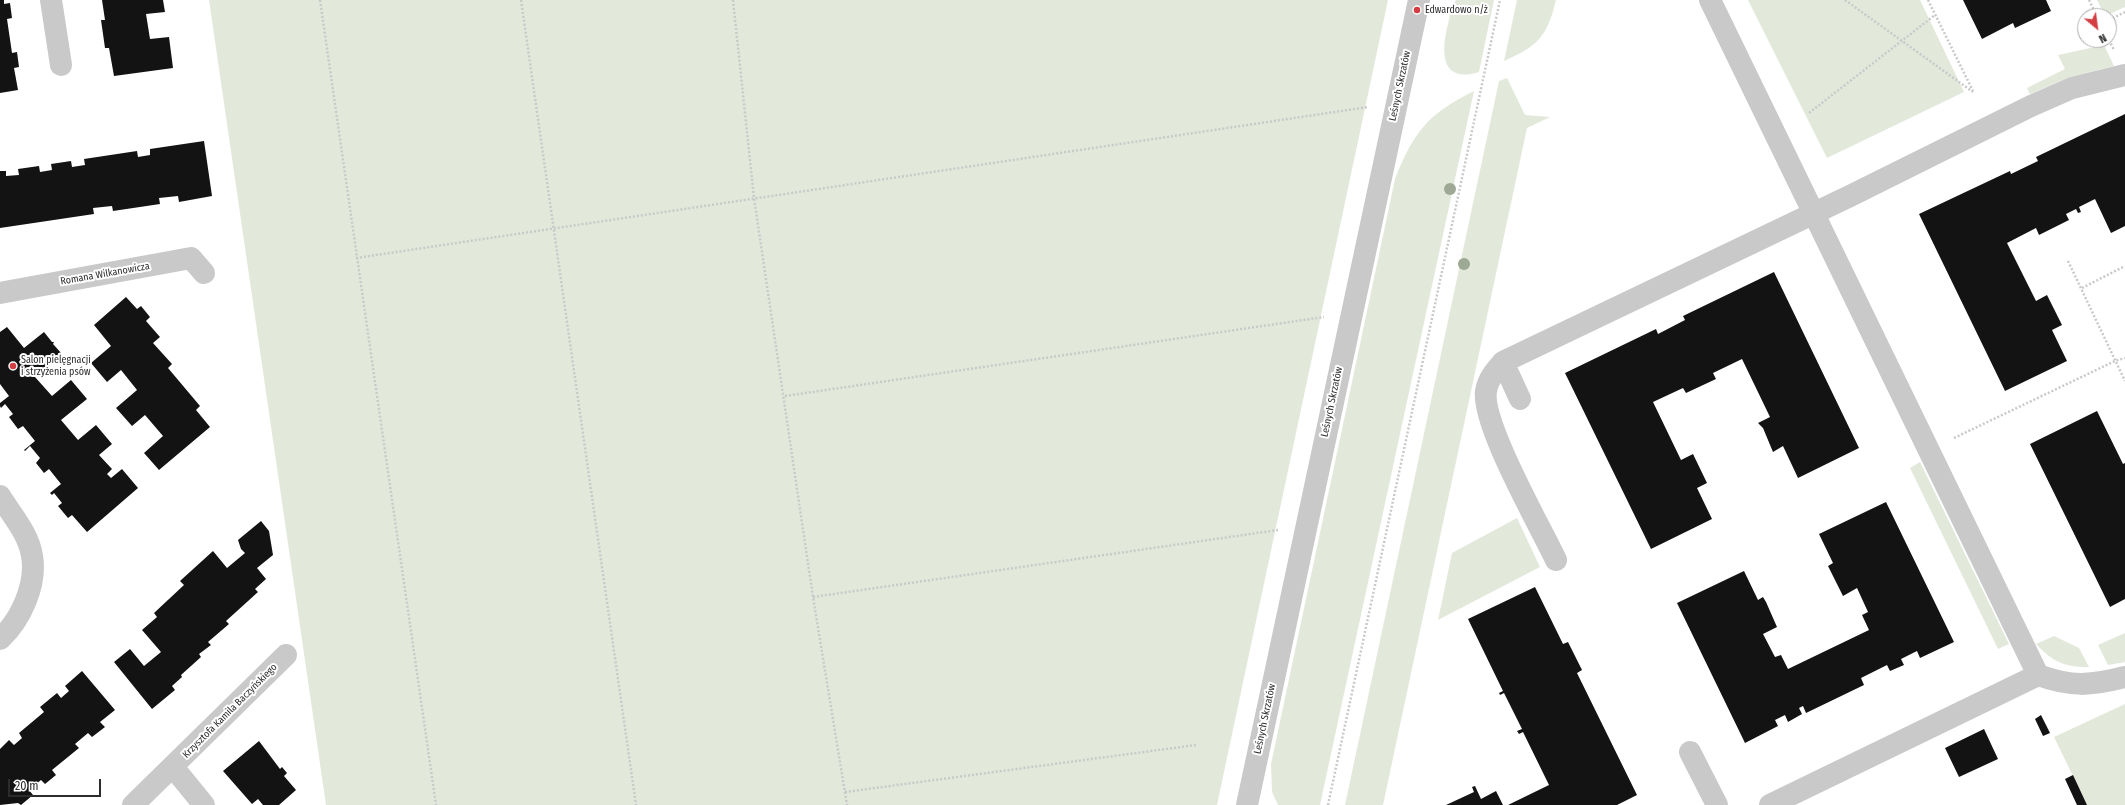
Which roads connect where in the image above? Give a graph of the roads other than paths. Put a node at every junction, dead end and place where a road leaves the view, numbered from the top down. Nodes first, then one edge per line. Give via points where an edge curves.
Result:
1 (51, 0) edge
2 (1419, 0) edge
3 (1710, 0) edge
4 (61, 64) dead end
5 (2125, 75) edge
6 (1814, 212) junction
7 (204, 273) dead end
8 (0, 293) edge
9 (1503, 362) junction
10 (1520, 399) dead end
11 (0, 496) edge
12 (1556, 560) dead end
13 (0, 639) edge
14 (286, 655) dead end
15 (2038, 675) junction
16 (2125, 677) edge
17 (1690, 752) dead end
18 (173, 766) junction
19 (133, 805) edge
20 (204, 805) edge
21 (1247, 805) edge
22 (1717, 805) edge
23 (1770, 805) edge

1 - 4 street
2 - 21 street, Leśnych Skrzatów
3 - 6 street
5 - 6 street via 2072,88
6 - 9 street
6 - 15 street
7 - 8 street, Romana Wilkanowicza via 192,258
9 - 10 street
9 - 12 street via 1490,378 1486,392 1489,416
11 - 13 street via 24,533 32,555 32,580 23,609
14 - 18 street, Krzysztofa Kamila Baczyńskiego
15 - 16 street via 2060,683 2086,684
15 - 23 street
17 - 22 street
18 - 19 street, Krzysztofa Kamila Baczyńskiego
18 - 20 street

